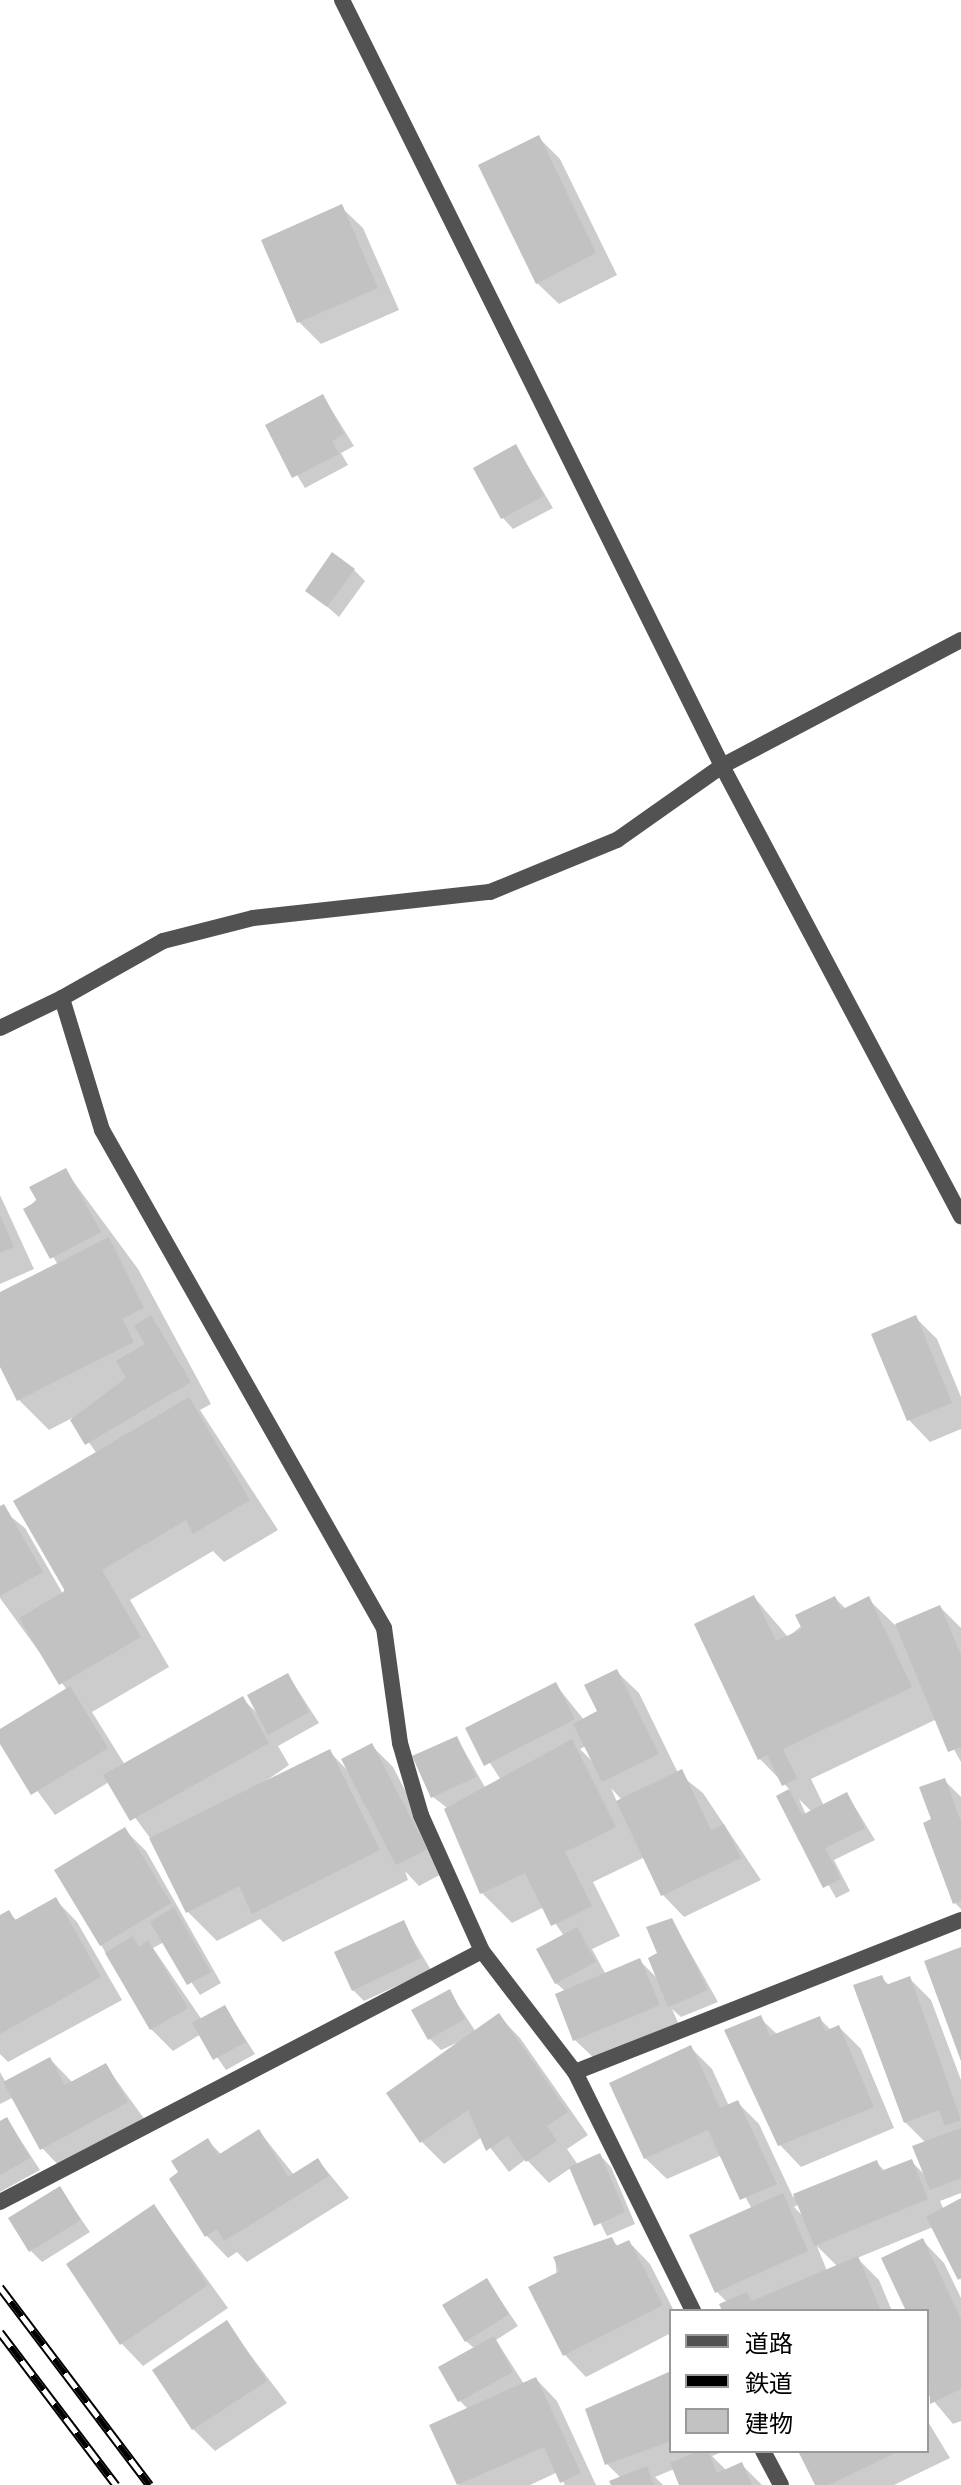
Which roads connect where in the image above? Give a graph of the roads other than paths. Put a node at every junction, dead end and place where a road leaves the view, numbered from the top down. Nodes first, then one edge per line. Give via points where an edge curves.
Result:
1 (342, 0) edge
2 (961, 640) edge
3 (722, 766) junction
4 (62, 998) junction
5 (0, 1028) edge
6 (961, 1216) edge
7 (961, 1920) edge
8 (482, 1951) junction
9 (575, 2072) junction
10 (0, 2202) edge
11 (692, 2309) edge
12 (764, 2453) edge
13 (781, 2485) edge

1 - 3 street
2 - 3 street
3 - 4 street via 617,840 490,892 253,918 163,941
3 - 6 street
4 - 5 street
4 - 8 street via 102,1130 384,1628 412,1786
7 - 9 street
8 - 9 street
8 - 10 street
9 - 11 street
12 - 13 street

